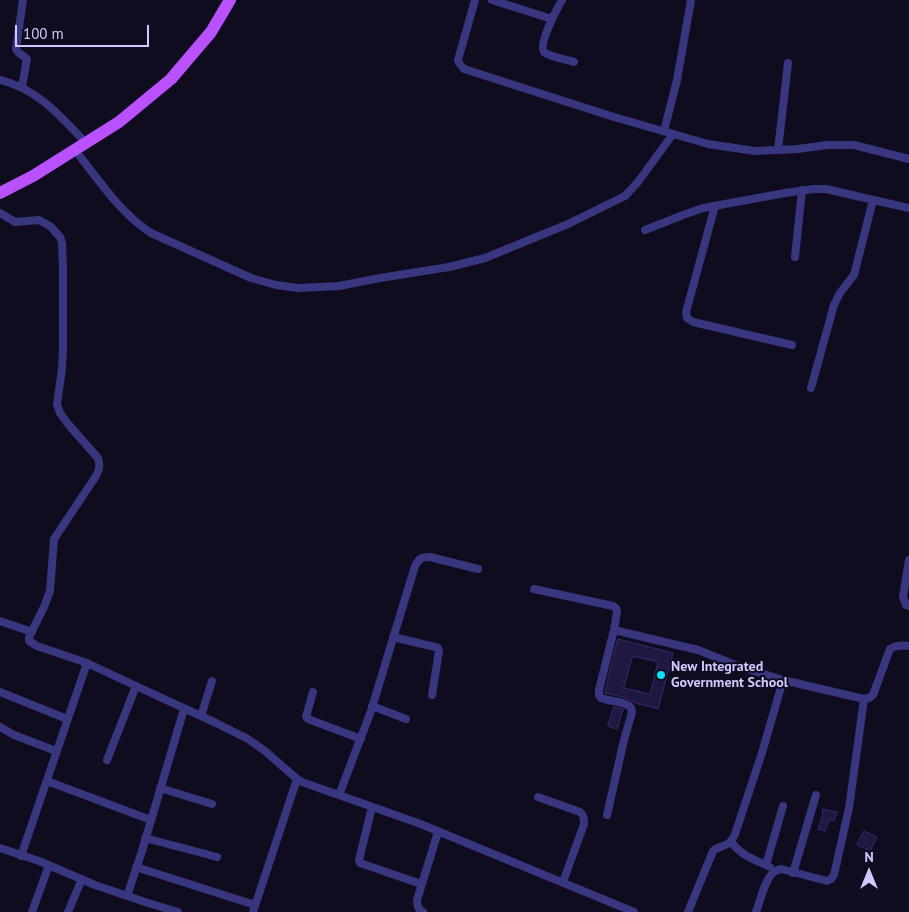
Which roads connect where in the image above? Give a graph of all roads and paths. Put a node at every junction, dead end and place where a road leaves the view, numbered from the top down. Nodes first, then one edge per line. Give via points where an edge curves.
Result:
1 (24, 0) edge
2 (230, 0) edge
3 (475, 0) edge
4 (492, 0) edge
5 (562, 0) edge
6 (691, 0) edge
7 (552, 19) junction
8 (574, 62) dead end
9 (788, 63) dead end
10 (0, 80) edge
11 (22, 87) junction
12 (664, 131) junction
13 (673, 134) junction
14 (81, 146) junction
15 (778, 150) junction
16 (909, 158) edge
17 (802, 190) junction
18 (0, 194) edge
19 (873, 200) junction
20 (715, 206) junction
21 (909, 208) edge
22 (0, 213) edge
23 (645, 230) dead end
24 (795, 258) dead end
25 (792, 345) dead end
26 (811, 388) dead end
27 (909, 560) edge
28 (478, 569) dead end
29 (534, 588) dead end
30 (909, 606) edge
31 (0, 621) edge
32 (614, 630) junction
33 (32, 632) junction
34 (393, 637) junction
35 (909, 646) edge
36 (87, 663) junction
37 (783, 680) junction
38 (212, 681) dead end
39 (136, 686) junction
40 (0, 692) edge
41 (313, 692) dead end
42 (432, 695) dead end
43 (864, 699) junction
44 (372, 706) junction
45 (184, 709) junction
46 (201, 716) junction
47 (67, 719) junction
48 (406, 719) dead end
49 (0, 727) edge
50 (361, 739) junction
51 (56, 751) junction
52 (107, 760) dead end
53 (296, 779) junction
54 (47, 782) junction
55 (160, 788) junction
56 (339, 795) junction
57 (816, 795) dead end
58 (538, 797) dead end
59 (212, 804) dead end
60 (783, 806) dead end
61 (372, 807) junction
62 (607, 815) dead end
63 (151, 820) junction
64 (438, 832) junction
65 (146, 838) junction
66 (731, 841) junction
67 (0, 848) edge
68 (21, 856) junction
69 (217, 857) dead end
70 (766, 865) junction
71 (49, 866) junction
72 (136, 867) junction
73 (776, 870) junction
74 (793, 872) junction
75 (82, 879) junction
76 (563, 882) junction
77 (422, 884) junction
78 (127, 896) junction
79 (254, 908) edge
80 (32, 912) edge
81 (68, 912) edge
82 (178, 912) edge
83 (423, 912) edge
84 (634, 912) edge
85 (688, 912) edge
86 (756, 912) edge

1 - 11 street via 16,50 27,59
2 - 14 main road via 211,32 171,80 119,122
3 - 12 street via 458,60 464,68
4 - 7 street
5 - 7 street
6 - 12 street
7 - 8 street via 542,45 544,52
9 - 15 street
10 - 11 street
11 - 14 street via 45,102
12 - 13 street
13 - 14 street via 625,196 568,224 485,258 458,265 339,286 298,288 251,278 138,225 122,210
13 - 15 street via 740,149
14 - 18 main road
15 - 16 street via 854,145
17 - 19 street via 826,189
17 - 20 street
17 - 24 street
19 - 21 street
19 - 26 street via 854,275 834,304
20 - 23 street
20 - 25 street via 686,318
22 - 33 street via 15,222 39,220 60,237 63,348 57,404 60,413 100,464 96,476 54,539 50,591
27 - 30 street via 903,596
28 - 34 street via 430,557 419,559
29 - 32 street via 613,606 617,612
31 - 33 street
32 - 37 street via 698,650
32 - 62 street via 599,694 607,701 628,705 632,712
33 - 36 street via 29,640 37,646
34 - 42 street via 438,648
34 - 44 street
35 - 43 street via 899,645 890,649 874,695
36 - 39 street
36 - 47 street
37 - 43 street
37 - 66 street
38 - 46 street
39 - 45 street
39 - 52 street
40 - 47 street
41 - 50 street via 306,716 308,719
43 - 74 street via 849,808 834,875 827,881
44 - 48 street
44 - 50 street
45 - 46 street
45 - 55 street
46 - 53 street via 248,739
47 - 51 street
49 - 51 street
50 - 56 street
51 - 54 street
53 - 56 street
53 - 79 street
54 - 63 street
54 - 68 street
55 - 59 street
55 - 63 street
56 - 61 street
57 - 74 street
58 - 76 street via 583,815 584,824
60 - 70 street
61 - 64 street
61 - 77 street via 360,863
63 - 65 street
64 - 76 street
64 - 77 street
65 - 69 street
65 - 72 street
66 - 70 street via 743,854
66 - 85 street via 713,851
67 - 68 street
68 - 71 street
70 - 73 street
71 - 75 street
71 - 80 street
72 - 78 street
72 - 79 street
73 - 74 street
73 - 86 street via 768,879
75 - 78 street
75 - 81 street
76 - 84 street
77 - 83 street via 417,906
78 - 82 street

